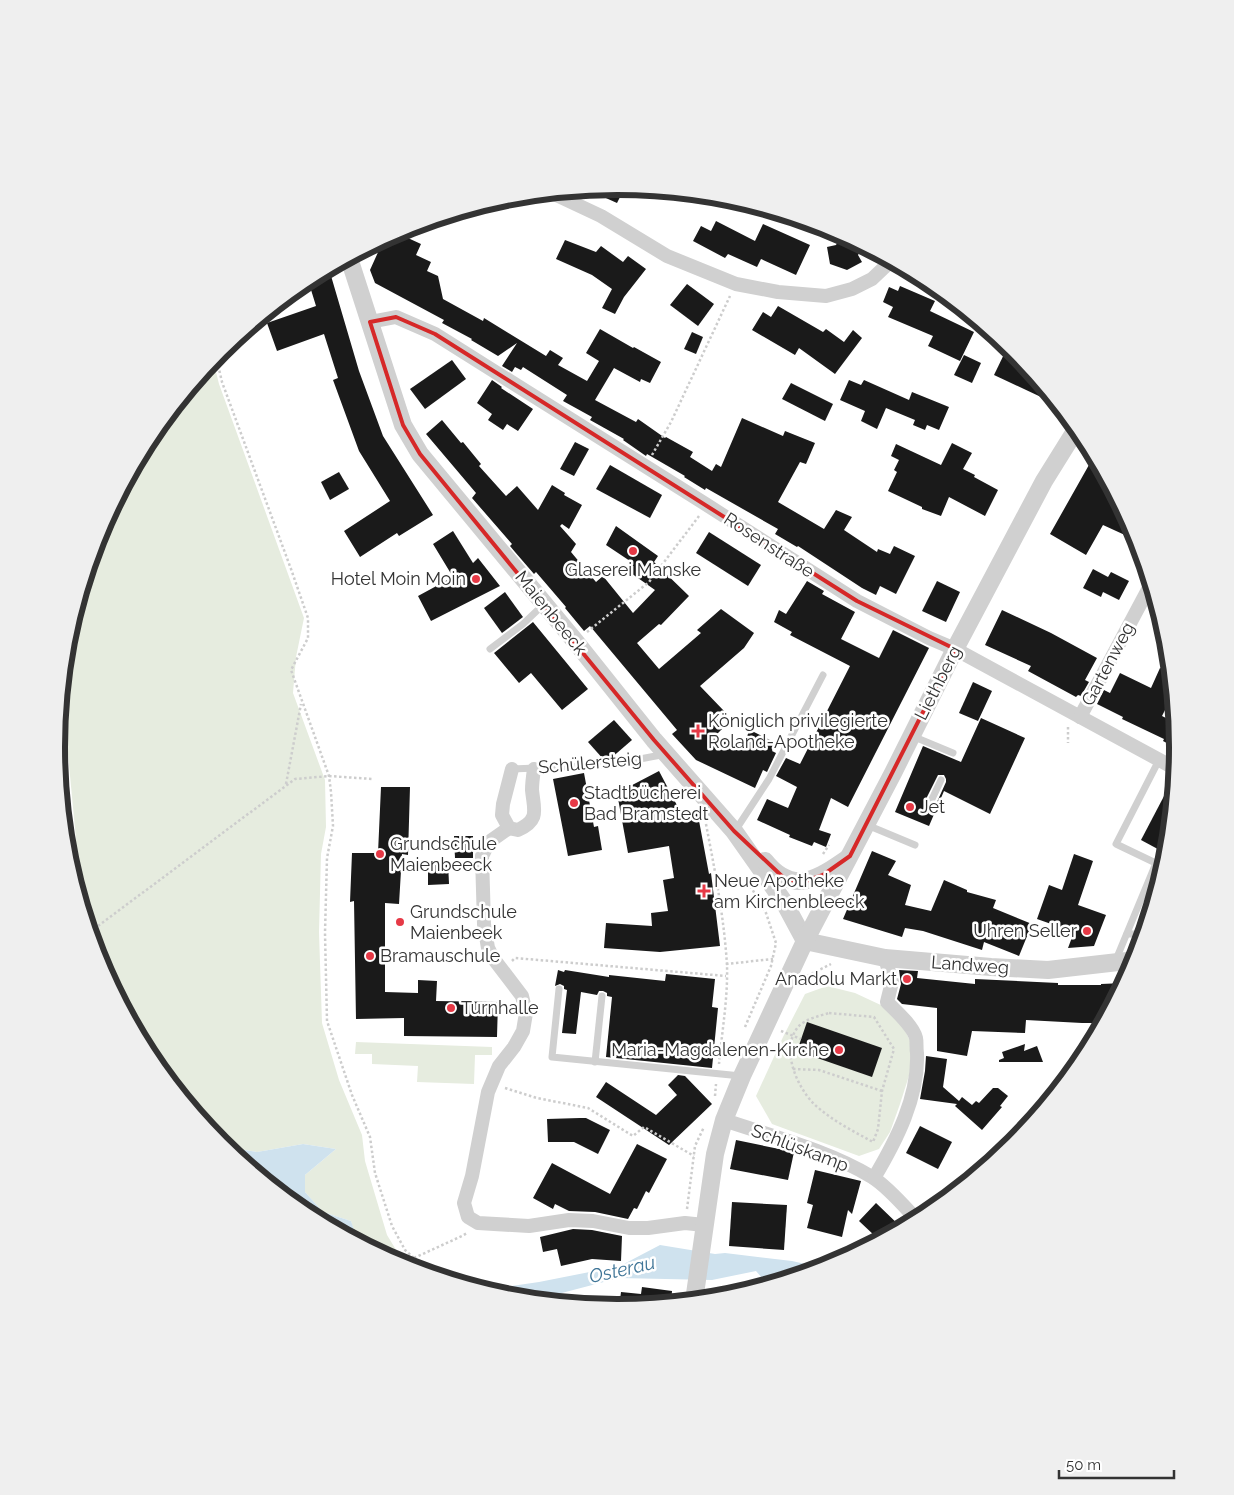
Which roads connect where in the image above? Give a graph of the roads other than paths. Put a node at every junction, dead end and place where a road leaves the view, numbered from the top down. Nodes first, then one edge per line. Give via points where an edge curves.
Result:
1 (564, 198) edge
2 (352, 263) edge
3 (886, 265) edge
4 (370, 322) junction
5 (1072, 436) edge
6 (1146, 593) edge
7 (544, 604) junction
8 (490, 649) dead end
9 (955, 649) junction
10 (823, 675) dead end
11 (1080, 717) junction
12 (911, 736) junction
13 (953, 753) dead end
14 (667, 754) junction
15 (1159, 760) junction
16 (1169, 765) edge
17 (512, 769) joint
18 (534, 769) junction
19 (941, 780) dead end
20 (932, 800) dead end
21 (866, 825) junction
22 (509, 828) junction
23 (734, 831) junction
24 (915, 845) dead end
25 (850, 856) junction
26 (1156, 863) joint
27 (1126, 934) junction
28 (1137, 934) edge
29 (805, 941) junction
30 (885, 958) junction
31 (1126, 961) edge
32 (1115, 963) junction
33 (559, 988) dead end
34 (602, 996) dead end
35 (595, 1062) junction
36 (742, 1076) junction
37 (715, 1121) junction
38 (874, 1178) junction
39 (911, 1214) edge
40 (704, 1225) junction
41 (695, 1293) edge

1 - 3 street via 601,216 666,256 736,284 826,296 859,286
2 - 4 street, Maienbeeck
4 - 7 street, Maienbeeck via 403,425 420,454
4 - 9 street, Rosenstraße via 396,317 436,334 857,601
5 - 9 street, Liethberg via 1044,481
6 - 11 street, Gartenweg
7 - 8 lane
7 - 14 street, Maienbeeck
9 - 11 street, Rosenstraße
9 - 12 street, Liethberg
10 - 23 lane via 769,780
11 - 15 street, Rosenstraße
12 - 13 lane
12 - 21 street, Liethberg
14 - 18 lane, Schülersteig via 609,765
14 - 23 street, Maienbeeck
15 - 16 street, Rosenstraße
15 - 26 lane via 1116,844
17 - 18 lane, Schülersteig
17 - 22 street via 502,815
18 - 22 street via 535,816 531,823 518,830
19 - 20 lane
21 - 24 lane
21 - 25 street, Liethberg
22 - 40 street via 489,842 482,856 484,924 494,958 522,996 526,1012 523,1031 499,1066 488,1092 464,1203 468,1217 478,1223 529,1226 569,1220 629,1228 685,1223
23 - 25 street via 785,879 803,882 823,875
23 - 29 street, Maienbeeck via 784,902
25 - 29 street, Liethberg
26 - 27 lane
27 - 28 lane
27 - 32 lane
29 - 30 street, Landweg
29 - 36 street, Liethberg
30 - 32 street, Landweg via 1048,970
30 - 38 street via 892,982 888,1002 916,1036 917,1059 907,1110
31 - 32 street, Landweg
33 - 35 lane via 552,1057
34 - 35 lane
35 - 36 lane
36 - 37 street, Liethberg
37 - 38 street, Schlüskamp via 820,1152
37 - 40 street, Liethberg via 715,1154
38 - 39 street, Schlüskamp
40 - 41 street, Liethberg

